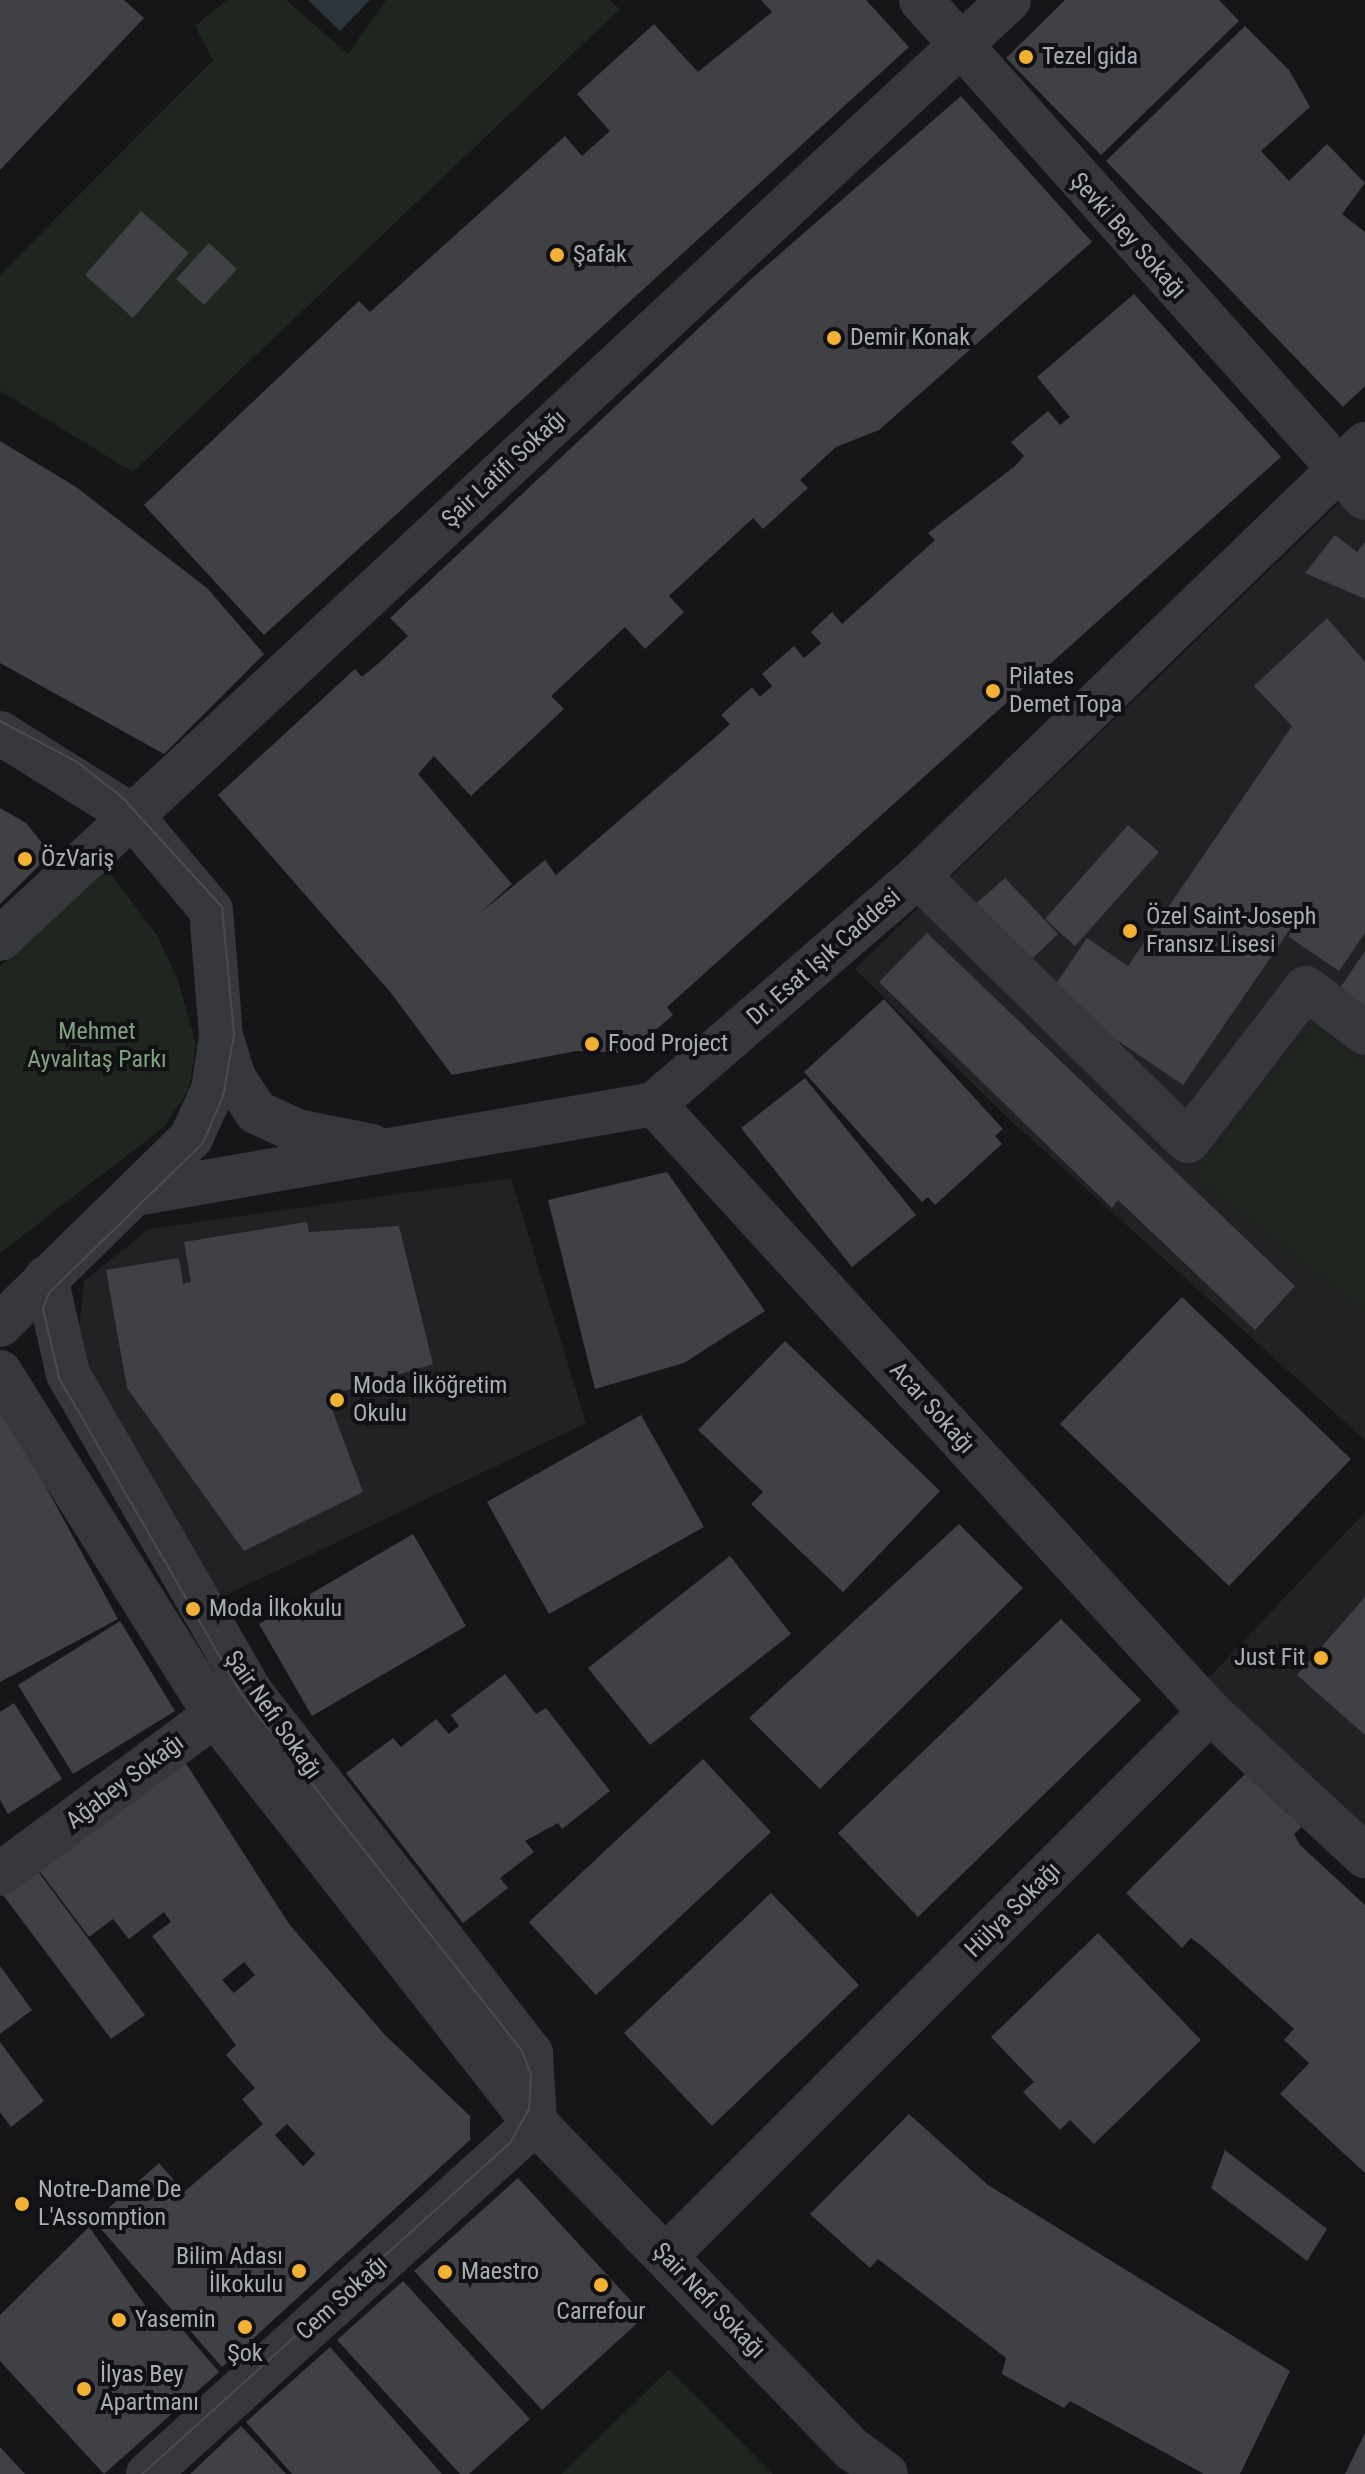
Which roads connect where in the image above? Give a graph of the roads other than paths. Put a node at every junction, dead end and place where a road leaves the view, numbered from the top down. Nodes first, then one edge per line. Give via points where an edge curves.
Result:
1 (921, 0) edge
2 (1009, 0) edge
3 (960, 47) junction
4 (1356, 471) edge
5 (0, 733) edge
6 (131, 815) junction
7 (918, 876) junction
8 (0, 939) edge
9 (1365, 1033) edge
10 (221, 1037) junction
11 (654, 1104) junction
12 (405, 1152) junction
13 (141, 1193) junction
14 (46, 1278) junction
15 (0, 1325) edge
16 (0, 1372) edge
17 (233, 1703) junction
18 (1210, 1712) junction
19 (1365, 1856) edge
20 (0, 1874) edge
21 (535, 2123) junction
22 (666, 2256) junction
23 (148, 2474) edge
24 (886, 2474) edge

1 - 3 street, Şevki Bey Sokağı
2 - 3 street, Şair Latifi Sokağı
3 - 4 street, Şevki Bey Sokağı
3 - 6 street, Şair Latifi Sokağı
4 - 7 street, Dr. Esat Işık Caddesi
5 - 6 street
6 - 8 street, Şair Latifi Sokağı
6 - 10 street via 211,910
7 - 9 street via 1188,1141 1306,988
7 - 11 street, Dr. Esat Işık Caddesi
10 - 12 street via 233,1076 256,1112 297,1131
10 - 13 street via 213,1090 191,1138
11 - 12 street, Dr. Esat Işık Caddesi
11 - 18 street, Acar Sokağı
12 - 13 street, Dr. Esat Işık Caddesi
13 - 14 street
14 - 15 street
14 - 17 street, Şair Nefi Sokağı via 68,1374
16 - 17 street, Şair Nefi Sokağı
17 - 20 street, Ağabey Sokağı
17 - 21 street, Şair Nefi Sokağı
18 - 19 street
18 - 22 street, Hülya Sokağı
21 - 22 street, Şair Nefi Sokağı
21 - 23 street, Cem Sokağı
22 - 24 street, Şair Nefi Sokağı via 852,2449

